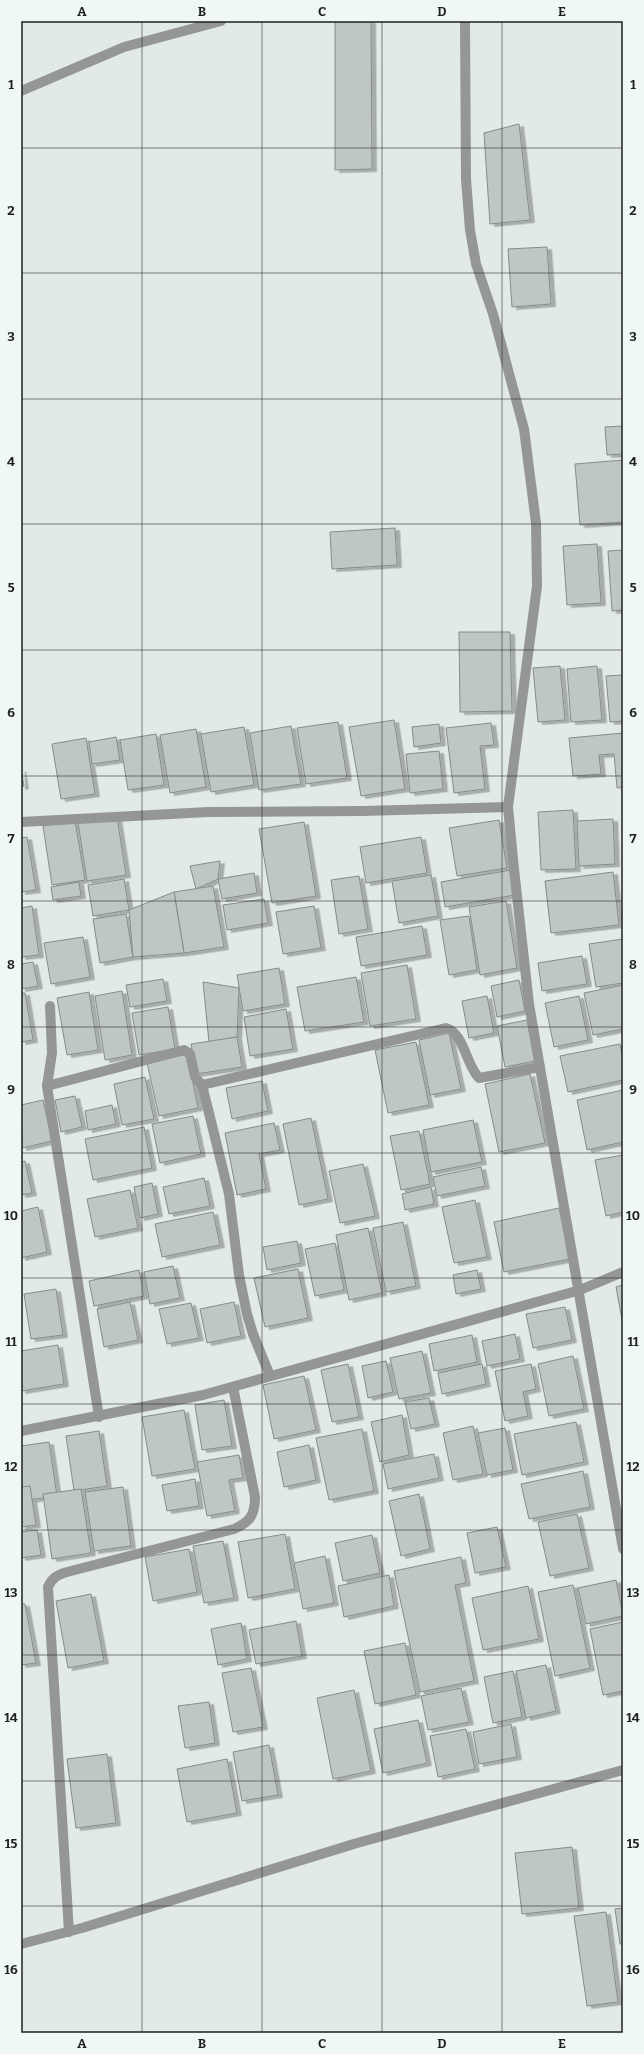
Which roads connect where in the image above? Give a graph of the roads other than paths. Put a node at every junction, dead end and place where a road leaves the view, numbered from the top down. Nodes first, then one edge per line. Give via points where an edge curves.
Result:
1 (221, 21) edge
2 (466, 21) edge
3 (21, 91) edge
4 (508, 807) junction
5 (21, 822) edge
6 (50, 1006) dead end
7 (540, 1067) junction
8 (47, 1086) junction
9 (202, 1086) junction
10 (623, 1272) edge
11 (580, 1290) junction
12 (270, 1376) junction
13 (233, 1387) junction
14 (99, 1417) junction
15 (21, 1431) edge
16 (623, 1549) edge
17 (623, 1770) edge
18 (68, 1932) junction
19 (21, 1944) edge

1 - 3 street via 124,47
2 - 4 street via 466,179 470,230 476,264 493,314 524,429 536,523 537,586
4 - 5 street via 208,812
4 - 7 street via 529,1004
6 - 8 street via 52,1053
7 - 9 street via 479,1078 473,1072 457,1035 453,1030 446,1028
7 - 11 street
8 - 9 street via 184,1050 190,1054 195,1077
8 - 14 street
9 - 12 street via 229,1194 239,1275 247,1314
10 - 11 street
11 - 12 street
11 - 16 street
12 - 13 street
13 - 14 street
13 - 18 street via 254,1497 254,1514 249,1521 234,1529 67,1572 57,1576 48,1587
14 - 15 street
17 - 18 street via 357,1843
18 - 19 street

